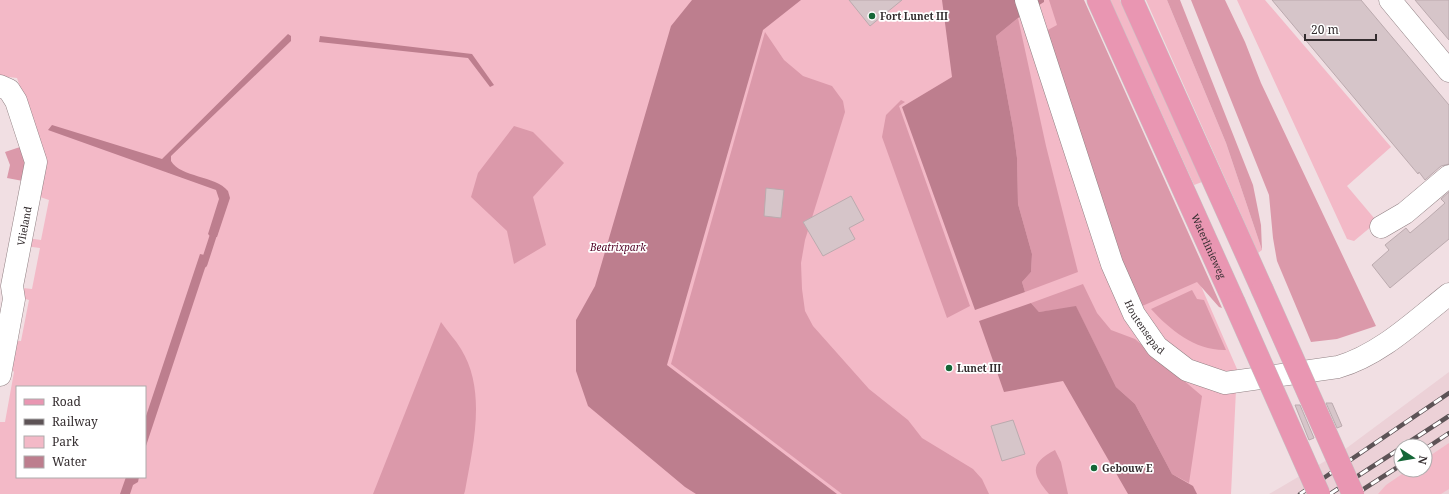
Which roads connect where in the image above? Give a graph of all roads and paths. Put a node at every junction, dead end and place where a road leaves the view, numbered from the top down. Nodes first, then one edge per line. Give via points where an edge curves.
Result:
1 (1026, 0) edge
2 (1098, 0) edge
3 (1132, 0) edge
4 (1390, 0) edge
5 (1449, 71) edge
6 (0, 86) edge
7 (1449, 176) edge
8 (1381, 227) dead end
9 (1449, 294) edge
10 (0, 375) edge
11 (1319, 494) edge
12 (1353, 494) edge

1 - 9 street, Houtensepad via 1112,264 1134,314 1157,347 1186,370 1225,383 1338,367 1377,348
2 - 11 main road, Waterlinieweg, bridge
3 - 12 main road, bridge
4 - 5 street
6 - 10 street, Vlieland via 9,90 16,101 36,162 12,286 14,299
7 - 8 street via 1405,213

